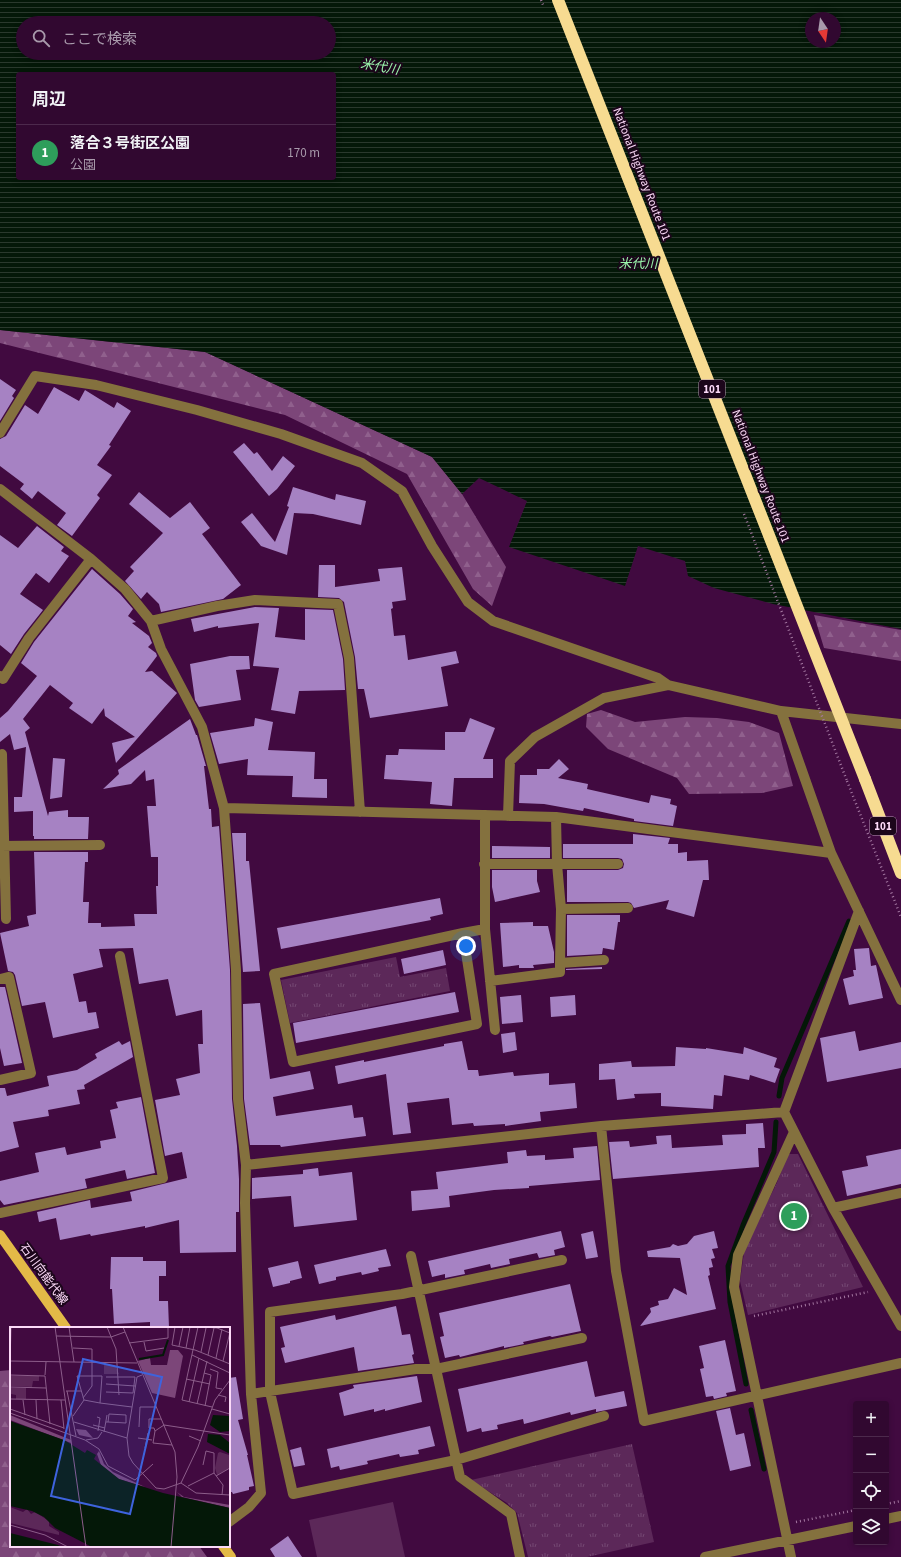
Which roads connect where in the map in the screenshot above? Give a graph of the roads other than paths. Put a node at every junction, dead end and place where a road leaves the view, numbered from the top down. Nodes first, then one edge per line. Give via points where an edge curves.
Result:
1 (558, 0) edge
2 (0, 433) edge
3 (0, 489) edge
4 (91, 560) junction
5 (151, 621) junction
6 (0, 676) edge
7 (668, 685) junction
8 (781, 712) junction
9 (901, 724) edge
10 (2, 754) dead end
11 (224, 808) junction
12 (360, 812) junction
13 (485, 816) junction
14 (508, 816) junction
15 (556, 817) junction
16 (100, 845) dead end
17 (2, 846) edge
18 (831, 853) junction
19 (484, 864) junction
20 (557, 864) junction
21 (618, 864) dead end
22 (901, 873) edge
23 (628, 908) dead end
24 (561, 909) junction
25 (859, 911) junction
26 (6, 919) dead end
27 (485, 929) junction
28 (463, 934) junction
29 (120, 956) dead end
30 (604, 960) dead end
31 (560, 962) junction
32 (0, 979) edge
33 (490, 981) junction
34 (901, 1000) edge
35 (495, 1030) dead end
36 (0, 1080) edge
37 (784, 1112) junction
38 (601, 1126) junction
39 (794, 1132) junction
40 (246, 1165) junction
41 (901, 1193) edge
42 (833, 1208) junction
43 (0, 1213) edge
44 (0, 1236) edge
45 (410, 1256) dead end
46 (562, 1260) dead end
47 (418, 1290) junction
48 (901, 1326) edge
49 (65, 1327) edge
50 (582, 1338) dead end
51 (901, 1363) edge
52 (436, 1369) junction
53 (270, 1392) junction
54 (251, 1394) junction
55 (758, 1395) junction
56 (604, 1416) dead end
57 (456, 1460) junction
58 (901, 1516) edge
59 (889, 1519) edge
60 (230, 1521) edge
61 (853, 1527) edge
62 (787, 1540) junction
63 (224, 1547) edge
64 (232, 1557) edge
65 (520, 1557) edge
66 (705, 1557) edge
67 (791, 1557) edge

1 - 22 highway, National Highway Route 101 / 101, bridge
2 - 7 street via 35,376 96,385 198,410 281,434 362,462 402,491 432,546 468,602 493,621 658,678
3 - 4 street
4 - 5 street via 125,589
4 - 6 street via 29,638 3,679
5 - 11 street via 161,649 202,727
5 - 12 street via 256,600 338,604 349,658
7 - 8 street
7 - 14 street via 604,698 535,737 510,761
8 - 9 street
8 - 18 street
10 - 17 street
11 - 12 street
11 - 40 street via 236,970 238,1099
12 - 13 street
13 - 14 street
13 - 19 street
14 - 15 street
15 - 18 street
15 - 20 street
16 - 17 street
17 - 26 street
18 - 25 street
19 - 20 street
19 - 27 street
20 - 21 street
20 - 24 street
23 - 24 street
24 - 31 street
25 - 34 street
25 - 37 street
27 - 28 street
27 - 33 street
28 - 28 street via 274,974 292,1062 477,1024
29 - 43 street via 163,1178
30 - 31 street
31 - 33 street via 560,972
32 - 36 street via 9,976 31,1073
33 - 35 street
37 - 38 street
37 - 39 street
38 - 40 street
38 - 55 street via 616,1271 644,1421
39 - 42 street
39 - 55 street via 738,1256 734,1287
40 - 54 street
41 - 42 street
42 - 48 street
44 - 49 main road, 石川向能代線
45 - 47 street
46 - 47 street
47 - 52 street
47 - 53 street via 270,1312
50 - 52 street
51 - 55 street
52 - 53 street via 416,1369
52 - 57 street
53 - 54 street
53 - 57 street via 293,1494
54 - 60 street via 261,1493 249,1507
55 - 62 street
56 - 57 street
57 - 65 street via 460,1477 511,1514
58 - 59 street
61 - 62 street
62 - 66 street
62 - 67 street
63 - 64 main road

